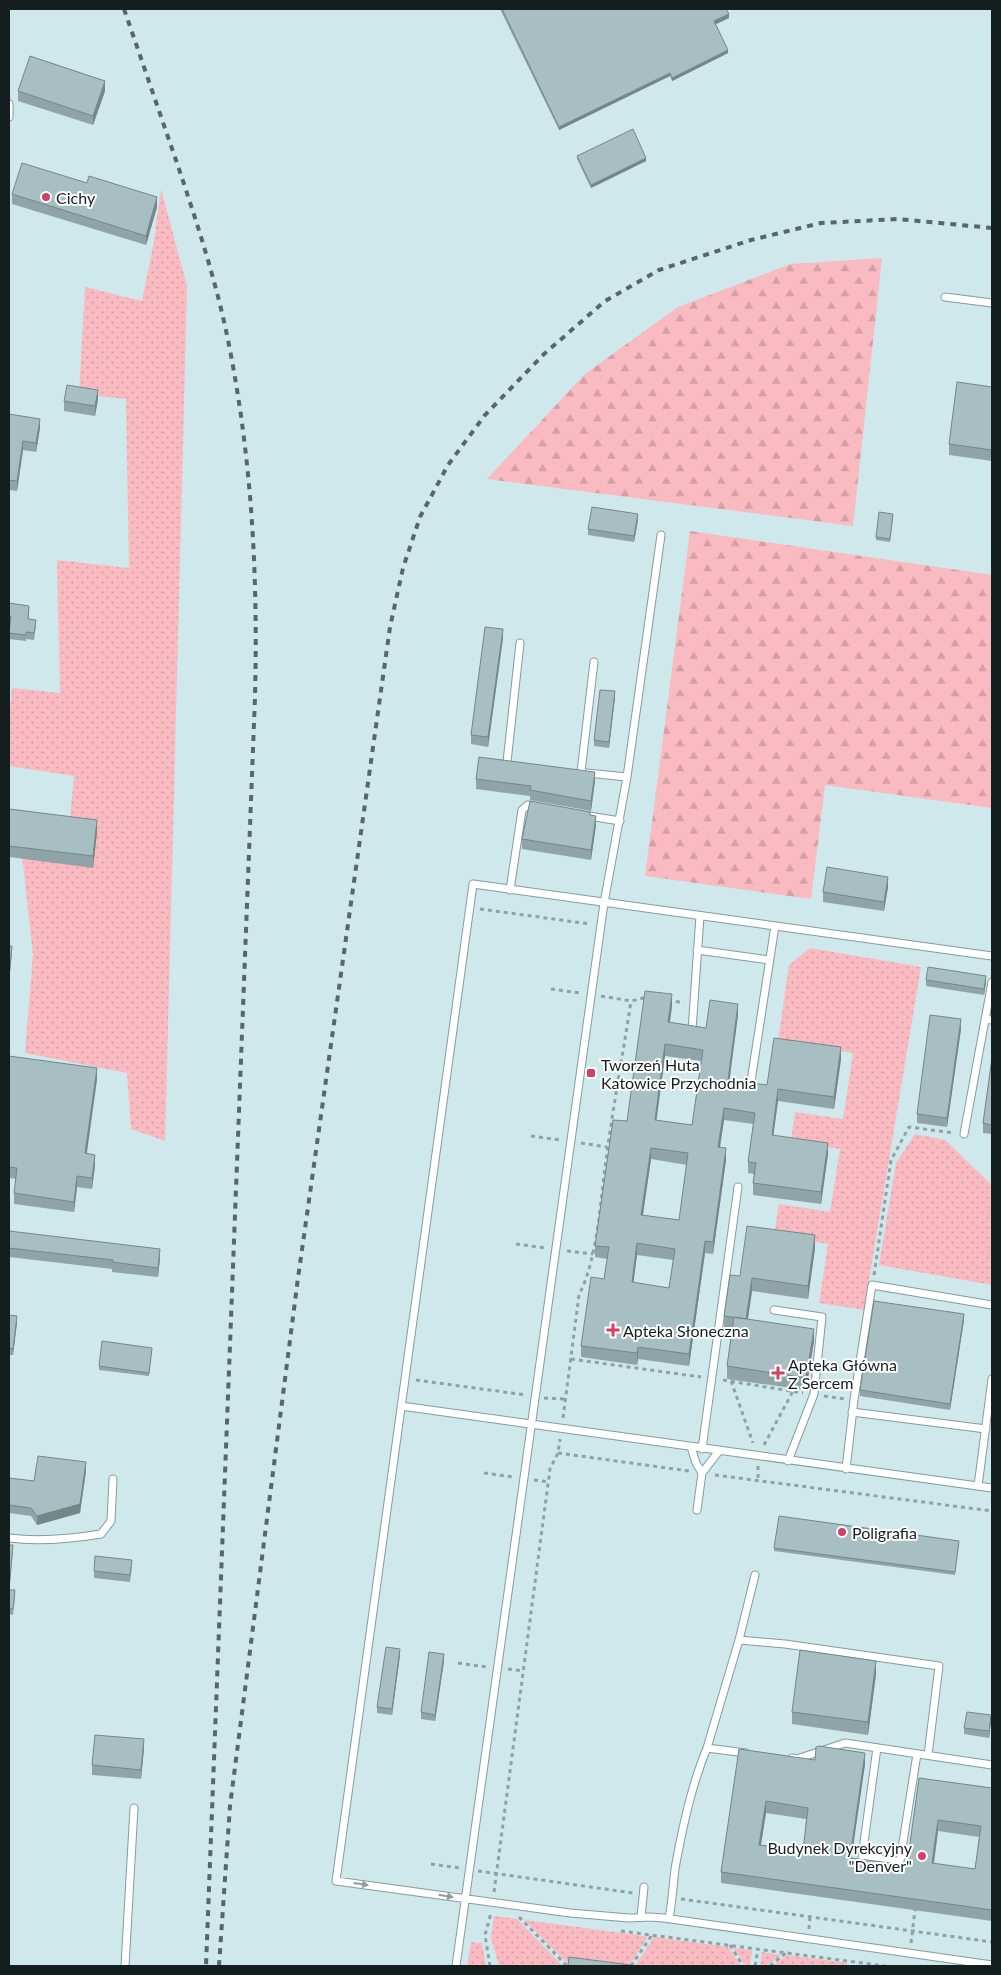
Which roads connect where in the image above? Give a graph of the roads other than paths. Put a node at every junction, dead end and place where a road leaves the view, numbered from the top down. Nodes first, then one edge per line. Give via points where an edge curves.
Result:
1 (9, 104) edge
2 (9, 117) edge
3 (945, 297) dead end
4 (992, 302) edge
5 (662, 535) dead end
6 (520, 643) dead end
7 (594, 662) dead end
8 (498, 761) edge
9 (507, 762) junction
10 (516, 764) edge
11 (572, 770) edge
12 (581, 772) junction
13 (627, 777) junction
14 (547, 808) edge
15 (583, 815) edge
16 (620, 821) junction
17 (510, 890) junction
18 (604, 903) junction
19 (700, 916) junction
20 (774, 926) junction
21 (697, 950) junction
22 (992, 956) edge
23 (769, 960) junction
24 (992, 982) edge
25 (988, 1019) edge
26 (692, 1030) edge
27 (751, 1081) edge
28 (964, 1134) road end
29 (738, 1187) dead end
30 (992, 1304) edge
31 (774, 1310) dead end
32 (992, 1379) edge
33 (401, 1406) junction
34 (852, 1412) junction
35 (533, 1424) junction
36 (986, 1429) junction
37 (691, 1447) junction
38 (702, 1449) junction
39 (719, 1451) junction
40 (788, 1461) junction
41 (846, 1469) junction
42 (702, 1473) junction
43 (113, 1479) dead end
44 (978, 1486) junction
45 (992, 1488) edge
46 (697, 1510) dead end
47 (9, 1538) edge
48 (755, 1575) dead end
49 (739, 1640) junction
50 (707, 1748) junction
51 (877, 1748) junction
52 (752, 1754) edge
53 (917, 1754) junction
54 (928, 1755) junction
55 (788, 1758) edge
56 (992, 1765) edge
57 (134, 1808) dead end
58 (643, 1891) road end
59 (466, 1899) junction
60 (641, 1917) junction
61 (669, 1919) junction
62 (992, 1965) edge
63 (125, 1966) edge
64 (456, 1966) edge

1 - 2 lane
3 - 4 lane
5 - 13 lane
6 - 9 lane
7 - 12 lane
8 - 9 lane
9 - 10 lane
11 - 12 lane
12 - 13 lane
13 - 16 lane
14 - 17 lane via 528,805 522,810
15 - 16 lane
16 - 18 lane
17 - 18 lane
17 - 33 lane via 473,884
18 - 19 lane
18 - 35 lane
19 - 20 lane
19 - 21 lane
20 - 22 lane
20 - 23 lane
21 - 23 lane
21 - 26 lane
23 - 27 lane
24 - 25 lane
25 - 28 lane
29 - 38 lane
30 - 34 lane via 872,1285
31 - 40 lane via 822,1317 814,1394
32 - 36 lane
33 - 35 lane
33 -> 59 lane via 336,1881
34 - 36 lane
34 - 41 lane
35 - 37 lane
35 - 59 lane
36 - 44 lane
37 - 38 lane
37 - 42 lane
38 - 39 lane
39 - 40 lane
39 - 42 lane
40 - 41 lane
41 - 44 lane
42 - 46 lane
43 - 47 lane via 111,1521 101,1534 32,1541
44 - 45 lane
48 - 49 lane
49 - 50 lane
49 - 54 lane via 940,1666
50 - 52 lane
50 - 61 lane via 688,1810 675,1870
51 - 53 lane
51 - 53 lane via 862,1857 900,1861
51 - 55 lane via 844,1743 797,1759
53 - 54 lane
54 - 56 lane
57 - 63 lane
58 - 60 lane
59 - 60 lane via 570,1913
59 - 64 lane
60 - 61 lane
61 - 62 lane

